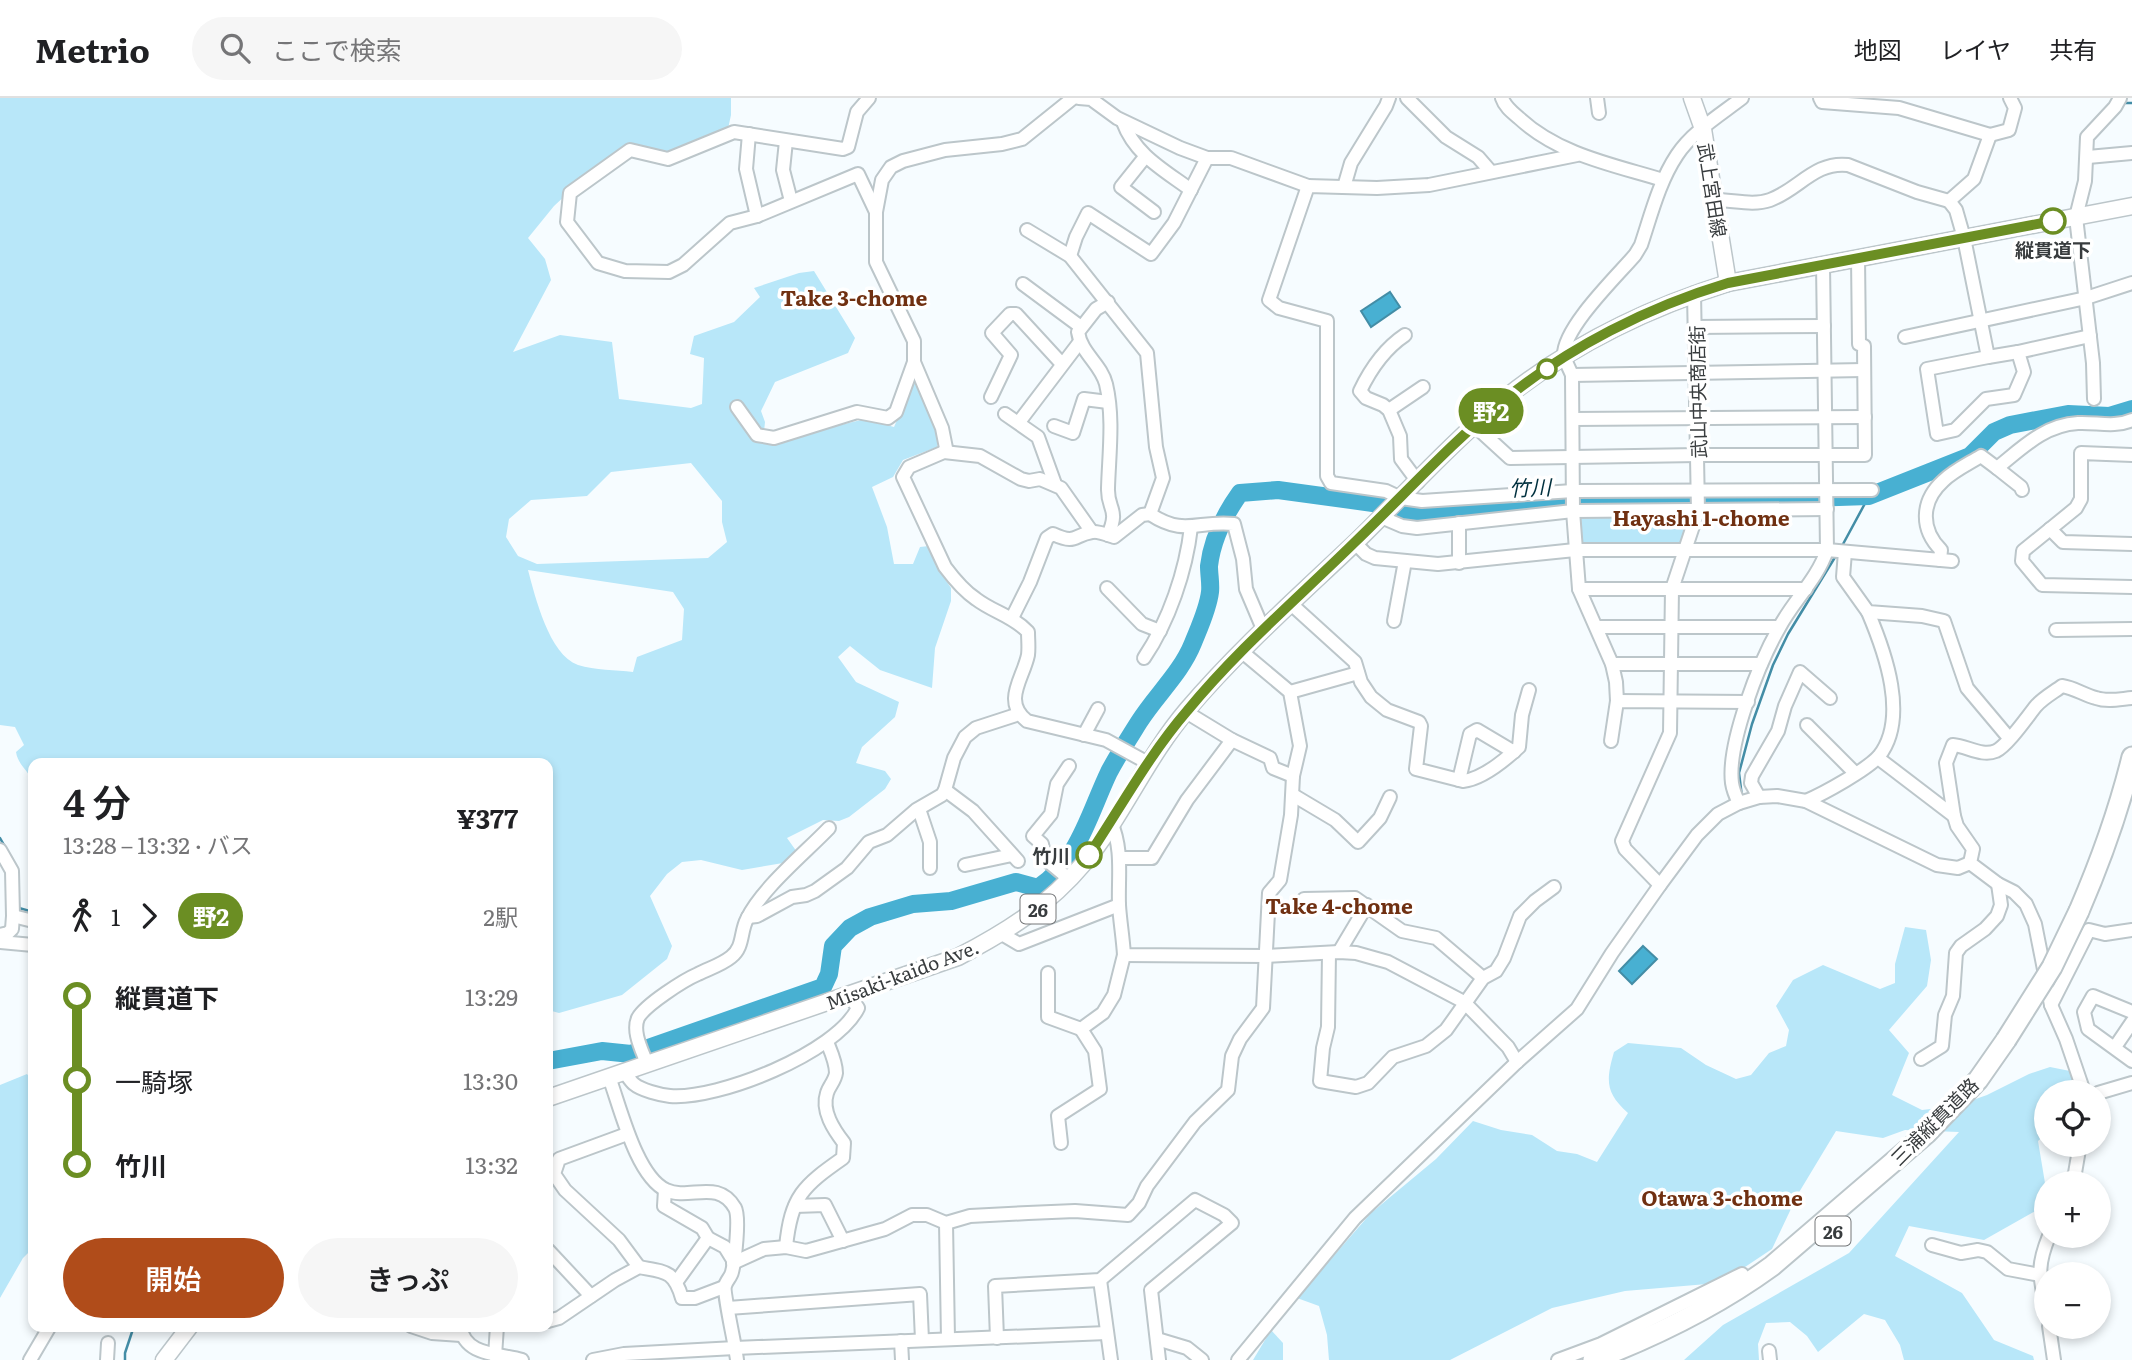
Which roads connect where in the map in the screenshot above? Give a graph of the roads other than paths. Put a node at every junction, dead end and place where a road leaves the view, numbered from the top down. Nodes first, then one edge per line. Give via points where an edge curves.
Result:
1 (869, 98) edge
2 (1073, 98) edge
3 (1079, 98) edge
4 (1389, 98) edge
5 (1407, 98) edge
6 (1502, 98) edge
7 (1597, 98) edge
8 (1692, 98) edge
9 (1742, 98) edge
10 (1820, 98) edge
11 (2010, 98) edge
12 (2120, 98) edge
13 (1599, 113) dead end
14 (1123, 121) junction
15 (1703, 129) junction
16 (749, 134) junction
17 (1990, 135) junction
18 (786, 141) junction
19 (2132, 153) edge
20 (1577, 155) junction
21 (2088, 156) junction
22 (1145, 157) junction
23 (1208, 158) junction
24 (1491, 172) junction
25 (1664, 180) junction
26 (1308, 186) junction
27 (1344, 187) junction
28 (1191, 190) junction
29 (1715, 200) junction
30 (791, 201) junction
31 (1949, 201) junction
32 (2132, 206) edge
33 (876, 212) junction
34 (1154, 212) dead end
35 (757, 216) junction
36 (2076, 217) junction
37 (1027, 230) dead end
38 (1964, 238) junction
39 (1070, 256) junction
40 (1858, 258) junction
41 (1823, 265) junction
42 (1728, 283) junction
43 (1023, 284) dead end
44 (2132, 284) edge
45 (1694, 293) junction
46 (2087, 299) junction
47 (1108, 302) junction
48 (1981, 323) junction
49 (1824, 326) junction
50 (1081, 327) junction
51 (1695, 327) junction
52 (1405, 335) dead end
53 (2090, 336) junction
54 (1905, 337) dead end
55 (1079, 343) junction
56 (2018, 352) junction
57 (1564, 356) junction
58 (1988, 357) junction
59 (914, 362) junction
60 (1062, 364) junction
61 (1864, 370) junction
62 (1825, 371) junction
63 (1696, 373) junction
64 (1572, 375) junction
65 (1423, 387) dead end
66 (991, 397) dead end
67 (2094, 399) dead end
68 (1108, 402) junction
69 (737, 407) dead end
70 (1389, 410) junction
71 (1005, 414) dead end
72 (1826, 417) junction
73 (1865, 417) junction
74 (1573, 418) junction
75 (1697, 418) junction
76 (2132, 420) edge
77 (1019, 422) junction
78 (1054, 426) dead end
79 (1475, 426) junction
80 (944, 452) junction
81 (1698, 455) junction
82 (2132, 455) edge
83 (1826, 456) junction
84 (1573, 457) junction
85 (1997, 468) junction
86 (1418, 482) junction
87 (1055, 484) junction
88 (1699, 490) junction
89 (1827, 490) junction
90 (1872, 490) dead end
91 (2022, 490) dead end
92 (1573, 491) junction
93 (1401, 498) junction
94 (1827, 509) junction
95 (1573, 511) junction
96 (1698, 511) junction
97 (1150, 514) junction
98 (1383, 515) junction
99 (1459, 523) junction
100 (1191, 527) junction
101 (2050, 529) junction
102 (1092, 532) junction
103 (1108, 535) junction
104 (1355, 543) junction
105 (2132, 544) edge
106 (1575, 550) junction
107 (1685, 550) junction
108 (1827, 550) junction
109 (1845, 552) junction
110 (1405, 561) junction
111 (1459, 563) junction
112 (2132, 587) edge
113 (1107, 588) dead end
114 (1579, 589) junction
115 (1672, 589) junction
116 (1806, 589) junction
117 (1290, 603) junction
118 (1868, 612) junction
119 (1012, 618) junction
120 (1394, 621) dead end
121 (1597, 627) junction
122 (1671, 627) junction
123 (1779, 627) junction
124 (1263, 629) junction
125 (2132, 629) edge
126 (2056, 630) dead end
127 (1160, 631) junction
128 (1241, 651) junction
129 (1144, 658) dead end
130 (1612, 664) junction
131 (1671, 664) junction
132 (1761, 664) junction
133 (1358, 673) junction
134 (1529, 690) dead end
135 (1290, 692) junction
136 (1830, 698) dead end
137 (2132, 698) edge
138 (1617, 701) junction
139 (1671, 701) junction
140 (1748, 702) junction
141 (1098, 709) dead end
142 (1186, 712) junction
143 (1019, 714) junction
144 (1807, 725) dead end
145 (1084, 735) junction
146 (2009, 738) junction
147 (1232, 740) junction
148 (1611, 741) dead end
149 (1514, 752) junction
150 (2132, 757) edge
151 (1878, 758) junction
152 (1148, 763) junction
153 (1069, 766) dead end
154 (1855, 773) junction
155 (1293, 776) junction
156 (1459, 780) junction
157 (2132, 784) edge
158 (945, 790) junction
159 (1293, 795) junction
160 (1390, 797) dead end
161 (1759, 797) junction
162 (1806, 801) junction
163 (1739, 803) junction
164 (919, 809) junction
165 (1954, 816) junction
166 (1111, 822) junction
167 (829, 828) dead end
168 (0, 850) edge
169 (1121, 858) junction
170 (1970, 863) junction
171 (965, 865) dead end
172 (930, 868) dead end
173 (1069, 879) junction
174 (1998, 884) junction
175 (1660, 885) junction
176 (1554, 887) dead end
177 (1304, 899) dead end
178 (1119, 905) junction
179 (1367, 905) junction
180 (2081, 912) junction
181 (13, 916) junction
182 (748, 917) junction
183 (28, 920) edge
184 (2132, 930) edge
185 (1002, 934) junction
186 (0, 935) edge
187 (0, 942) edge
188 (28, 945) edge
189 (1334, 952) junction
190 (1124, 955) junction
191 (1266, 956) junction
192 (1048, 974) dead end
193 (1483, 978) junction
194 (849, 995) junction
195 (1464, 1002) junction
196 (2051, 1005) junction
197 (2132, 1012) edge
198 (2132, 1022) edge
199 (1081, 1029) junction
200 (2088, 1029) junction
201 (2066, 1040) junction
202 (827, 1042) junction
203 (2009, 1042) junction
204 (2115, 1047) junction
205 (1922, 1059) dead end
206 (2132, 1061) edge
207 (1517, 1062) junction
208 (647, 1064) junction
209 (617, 1074) junction
210 (2080, 1080) edge
211 (2132, 1083) edge
212 (2111, 1089) edge
213 (553, 1096) edge
214 (627, 1134) junction
215 (1061, 1143) dead end
216 (553, 1172) edge
217 (553, 1178) edge
218 (665, 1190) junction
219 (795, 1206) junction
220 (946, 1223) junction
221 (709, 1238) junction
222 (843, 1241) junction
223 (1932, 1245) dead end
224 (786, 1247) junction
225 (553, 1255) edge
226 (733, 1262) junction
227 (639, 1267) junction
228 (1742, 1274) dead end
229 (2034, 1274) edge
230 (1100, 1280) junction
231 (677, 1281) junction
232 (724, 1287) junction
233 (592, 1296) junction
234 (728, 1308) junction
235 (553, 1320) edge
236 (46, 1332) edge
237 (185, 1332) edge
238 (429, 1332) edge
239 (446, 1332) edge
240 (462, 1332) edge
241 (497, 1332) edge
242 (1107, 1333) junction
243 (998, 1338) junction
244 (948, 1339) junction
245 (1157, 1339) junction
246 (2051, 1339) edge
247 (922, 1340) junction
248 (901, 1341) junction
249 (108, 1343) dead end
250 (736, 1354) edge
251 (495, 1356) junction
252 (30, 1360) edge
253 (107, 1360) edge
254 (164, 1360) edge
255 (522, 1360) edge
256 (593, 1360) edge
257 (902, 1360) edge
258 (1111, 1360) edge
259 (1159, 1360) edge
260 (1202, 1360) edge
261 (1238, 1360) edge
262 (1558, 1360) edge
263 (1593, 1360) edge
264 (1608, 1360) edge
265 (2054, 1360) edge

1 - 18 street via 857,112 848,147
2 - 33 street via 1022,139 945,150 891,167 882,180
3 - 14 street via 1091,99
4 - 27 street via 1351,163
5 - 24 street via 1447,138 1478,157
6 - 20 street via 1531,129
7 - 13 street
8 - 15 main road, 武上宮田線
9 - 15 street
10 - 17 street via 1822,102 1899,108
11 - 17 street via 2015,108 2009,130
12 - 21 street via 2087,137
14 - 22 street
14 - 23 street
15 - 25 street via 1678,154
15 - 29 main road, 武上宮田線
16 - 18 street
16 - 35 street via 746,169
16 - 35 street via 734,132 668,159 630,150 570,192 567,222 598,263 625,271 669,272 730,223
17 - 31 street via 1974,179
18 - 30 street via 783,170
19 - 21 street
20 - 24 street
20 - 25 street
21 - 36 street
22 - 28 street
22 - 34 street via 1121,187
23 - 26 street via 1231,158
23 - 28 street
24 - 27 street via 1429,185
25 - 57 street via 1641,246 1577,323 1568,336
26 - 27 street
26 - 93 street via 1269,300 1279,308 1327,321 1327,475 1331,483 1386,491
28 - 39 street via 1152,254 1088,213
29 - 31 street via 1760,203 1819,168 1838,163
29 - 42 main road, 武上宮田線
30 - 33 street via 858,174
30 - 35 street
31 - 38 street
32 - 36 main road, Misaki-kaido Ave. / 26
33 - 59 street via 876,262 915,341
36 - 38 main road, Misaki-kaido Ave. / 26
36 - 46 street
37 - 39 street
38 - 40 main road, Misaki-kaido Ave. / 26
38 - 48 street
39 - 47 street
40 - 41 main road, Misaki-kaido Ave. / 26
40 - 61 street via 1859,344 1864,346
41 - 42 main road, Misaki-kaido Ave. / 26
41 - 49 street
42 - 45 main road, Misaki-kaido Ave. / 26
43 - 50 street
44 - 46 street
45 - 51 street, 武山中央商店街
45 - 57 main road, Misaki-kaido Ave. / 26
46 - 48 street
46 - 53 street
47 - 50 street
47 - 97 street via 1147,353 1163,478
48 - 54 street
48 - 58 street
49 - 51 street
49 - 62 street
50 - 55 street
51 - 63 street, 武山中央商店街
52 - 70 street via 1390,345 1360,391
53 - 56 street
53 - 67 street
55 - 60 street
55 - 68 street via 1102,375
56 - 58 street
56 - 58 street via 2024,372 2014,395 1986,399 1955,430 1937,434 1927,369
57 - 64 street
57 - 79 main road, Misaki-kaido Ave. / 26
59 - 69 street via 896,412 888,418 857,412 774,438 757,435
59 - 80 street via 942,428
60 - 66 street via 1016,314 1010,314 992,333 1011,355
60 - 77 street
61 - 62 street
61 - 73 street
62 - 63 street
62 - 72 street
63 - 64 street
63 - 75 street, 武山中央商店街
64 - 74 street
65 - 70 street
68 - 78 street via 1084,399 1073,433
68 - 103 street via 1108,492 1115,512
70 - 86 street via 1399,436 1401,459
71 - 77 street
72 - 73 street
72 - 75 street
72 - 83 street
73 - 83 street via 1865,455
74 - 75 street
74 - 84 street
75 - 81 street, 武山中央商店街
76 - 85 street via 2064,425 2040,433
77 - 87 street via 1041,441
79 - 84 street via 1510,458
79 - 86 main road, Misaki-kaido Ave. / 26
80 - 87 street via 980,456 1021,479
80 - 119 street via 909,467 903,477 953,579 977,600
81 - 83 street
81 - 84 street
81 - 88 street, 武山中央商店街
82 - 101 street via 2081,453 2081,499
83 - 89 street
84 - 92 street
85 - 91 street
85 - 109 street via 1981,456 1942,481 1927,502 1925,520 1931,540 1946,560
86 - 93 main road, Misaki-kaido Ave. / 26
87 - 102 street
88 - 89 street
88 - 92 street
88 - 96 street, 武山中央商店街
89 - 90 street
89 - 94 street
92 - 93 street via 1442,501
92 - 95 street
93 - 98 main road, Misaki-kaido Ave. / 26
94 - 96 street
94 - 108 street
95 - 96 street
95 - 99 street
95 - 106 street
96 - 107 street, 武山中央商店街
97 - 100 street via 1167,525
97 - 103 street via 1142,515 1115,537
98 - 99 street via 1417,528
98 - 104 main road, Misaki-kaido Ave. / 26
99 - 111 street
100 - 124 street via 1234,524 1246,589
100 - 127 street via 1188,553
101 - 105 street via 2063,542
101 - 112 street via 2023,551 2022,561 2042,586
102 - 103 street
102 - 119 street via 1075,540 1054,534 1047,538
104 - 110 street via 1375,558
104 - 117 main road, Misaki-kaido Ave. / 26
106 - 107 street
106 - 111 street
106 - 114 street
107 - 108 street
107 - 115 street, 武山中央商店街
108 - 109 street
108 - 116 street
109 - 118 street via 1843,577
110 - 111 street
110 - 120 street
113 - 127 street via 1142,624
114 - 115 street
114 - 121 street
115 - 116 street
115 - 122 street, 武山中央商店街
116 - 123 street
117 - 124 main road, Misaki-kaido Ave. / 26
117 - 133 street via 1355,662
118 - 146 street via 1944,621 1967,688
118 - 151 street via 1891,682 1891,731
119 - 143 street via 1028,632 1028,653 1015,692
121 - 122 street
121 - 130 street
122 - 123 street
122 - 131 street, 武山中央商店街
123 - 132 street
124 - 128 main road, Misaki-kaido Ave. / 26
125 - 126 street
127 - 129 street
128 - 135 street
128 - 142 main road, Misaki-kaido Ave. / 26
130 - 131 street
130 - 138 street
131 - 132 street
131 - 139 street, 武山中央商店街
132 - 140 street
133 - 135 street
133 - 156 street via 1371,697 1387,710 1419,722 1416,769
134 - 149 street via 1519,747
135 - 155 street via 1300,746
136 - 161 street via 1800,672 1778,731 1752,776
137 - 146 street via 2095,698 2062,685 2038,704
138 - 139 street
138 - 148 street
139 - 140 street
139 - 175 street, 武山中央商店街 via 1670,733 1622,841
140 - 163 street via 1735,740 1732,785
141 - 145 street
142 - 147 street
142 - 152 main road, Misaki-kaido Ave. / 26
143 - 145 street via 1027,721
143 - 158 street via 976,727 965,737
144 - 154 street
145 - 152 street via 1106,740
146 - 165 street via 1996,751 1980,753 1953,745 1946,763
147 - 155 street via 1270,758 1273,768
147 - 169 street via 1186,800 1152,858
149 - 156 street via 1471,780
149 - 156 street via 1477,730 1470,734
150 - 180 highway, 三浦縦貫道路 / 26
151 - 154 street
151 - 165 street
152 - 166 main road, Misaki-kaido Ave. / 26
153 - 173 street via 1057,784 1051,814 1034,836 1042,844 1045,859
154 - 162 street
155 - 159 street
157 - 180 highway, 三浦縦貫道路 / 26 via 2114,841
158 - 164 street
158 - 171 street via 973,811 1015,858
159 - 160 street via 1335,820 1358,842 1380,818
159 - 191 street via 1280,880 1269,892
161 - 162 street
161 - 163 street
162 - 170 street via 1937,865 1958,868
163 - 175 street via 1718,814
164 - 172 street via 930,842
164 - 182 street via 887,835 869,842 847,868 815,891
165 - 170 street via 1973,849
166 - 169 street
166 - 173 main road, Misaki-kaido Ave. / 26
167 - 182 street via 757,900
168 - 181 street via 12,871
169 - 178 street
170 - 174 street
173 - 185 main road, Misaki-kaido Ave. / 26 via 1030,916
174 - 196 street via 2026,904 2035,924
174 - 205 street via 2001,905 1997,916 1956,953 1954,996 1945,1015 1942,1046
175 - 207 street via 1577,1009
176 - 193 street via 1520,916 1504,958 1496,971
177 - 179 street via 1355,898
178 - 185 street via 1019,944
178 - 190 street
179 - 189 street
179 - 193 street via 1402,931 1436,937
180 - 203 highway, 三浦縦貫道路 / 26, bridge via 2047,988
181 - 183 street
181 - 186 street via 12,929
182 - 208 street via 734,955 642,1011 636,1022 637,1035
184 - 196 street via 2105,934 2089,930
185 - 194 main road, Misaki-kaido Ave. / 26 via 958,957
187 - 188 street
189 - 191 street
189 - 195 street via 1388,962
189 - 195 street via 1320,1081 1356,1087 1368,1083 1393,1057 1426,1046 1446,1030
190 - 191 street
190 - 199 street via 1114,995 1103,1013
191 - 220 street via 1263,1008 1232,1056 1228,1090 1195,1122 1128,1215 1028,1213 970,1216
192 - 199 street via 1048,1017
193 - 195 street
194 - 202 street via 858,1008
194 - 208 main road, Misaki-kaido Ave. / 26
195 - 207 street
196 - 201 street
197 - 200 street via 2094,996 2084,1012
198 - 204 street
199 - 215 street via 1096,1051 1100,1089 1058,1116
200 - 201 street
200 - 204 street
201 - 210 street
202 - 209 street via 786,1066 694,1096 667,1096
202 - 219 street via 836,1075 825,1105 831,1126 844,1143 843,1158 810,1181
203 - 263 highway, 三浦縦貫道路 / 26 via 1927,1133 1772,1266 1685,1319
203 - 264 highway, 三浦縦貫道路 / 26 via 1981,1084 1927,1148 1810,1251 1687,1324
204 - 206 street
207 - 261 street via 1355,1218
208 - 209 main road, Misaki-kaido Ave. / 26
209 - 213 main road, Misaki-kaido Ave. / 26
209 - 214 street
211 - 212 street
214 - 216 street via 559,1159
214 - 218 street via 650,1175
217 - 227 street via 618,1240
218 - 221 street via 664,1206 702,1228
218 - 226 street via 702,1190 722,1195 729,1202 738,1224
219 - 222 street via 825,1205
219 - 224 street
220 - 222 street via 912,1215
220 - 244 street
221 - 226 street via 724,1247
221 - 231 street
222 - 224 street via 807,1251
223 - 229 street via 1961,1254 1987,1252 2008,1269
224 - 226 street via 765,1249
225 - 233 street
226 - 232 street
227 - 231 street via 665,1272
227 - 233 street
228 - 262 street via 1601,1344
230 - 242 street
230 - 243 street via 995,1286
230 - 245 street via 1195,1200 1232,1223 1152,1290
231 - 232 street via 682,1298
232 - 234 street
233 - 235 street
234 - 247 street via 920,1294
234 - 250 street
236 - 252 street
237 - 254 main road
238 - 239 street
240 - 251 street via 467,1343
241 - 251 street
242 - 243 street
242 - 258 street
243 - 244 street
244 - 247 street
245 - 259 street
245 - 260 street via 1186,1348
246 - 265 street
247 - 248 street
248 - 250 street
248 - 257 street
249 - 253 street
250 - 256 street via 624,1354
251 - 255 street

